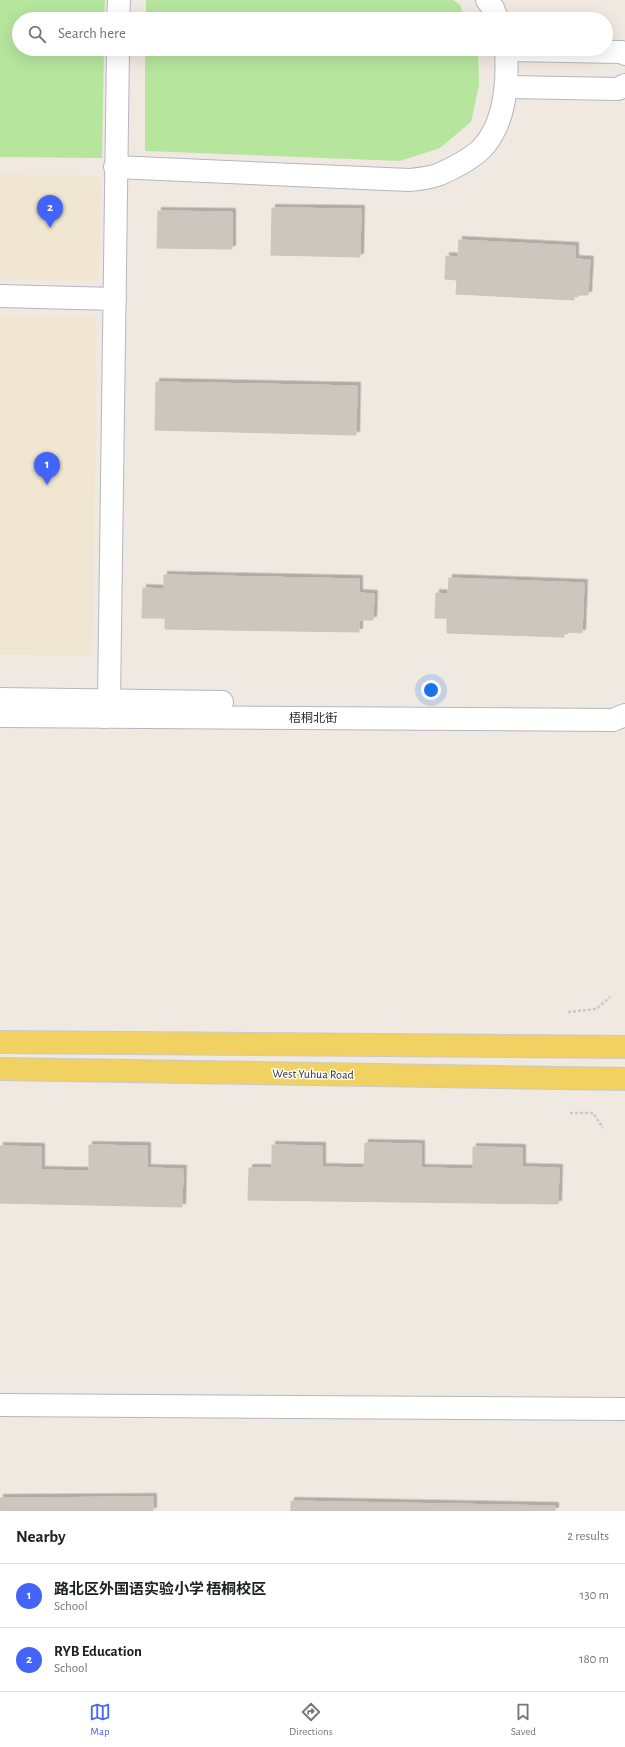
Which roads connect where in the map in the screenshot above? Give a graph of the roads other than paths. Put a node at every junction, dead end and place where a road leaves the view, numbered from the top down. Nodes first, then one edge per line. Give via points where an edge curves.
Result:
1 (119, 0) edge
2 (487, 0) edge
3 (118, 12) edge
4 (494, 12) edge
5 (613, 52) edge
6 (625, 54) edge
7 (118, 56) edge
8 (506, 56) edge
9 (625, 85) edge
10 (506, 87) junction
11 (115, 167) junction
12 (0, 296) edge
13 (115, 298) junction
14 (0, 699) edge
15 (625, 708) edge
16 (106, 709) junction
17 (625, 715) edge
18 (0, 716) edge
19 (0, 1042) edge
20 (625, 1047) edge
21 (0, 1070) edge
22 (625, 1079) edge
23 (0, 1405) edge
24 (625, 1409) edge

1 - 3 street
2 - 4 street
5 - 6 street
7 - 11 street
8 - 10 street
9 - 10 street via 618,89
10 - 11 street via 500,118 483,146 461,163 438,175 409,180
11 - 13 street
12 - 13 street
13 - 16 street
14 - 16 street, 梧桐北街
15 - 16 street, 梧桐北街
16 - 17 street, 梧桐北街 via 613,720
16 - 18 street, 梧桐北街
19 - 20 main road
21 - 22 main road, West Yuhua Road
23 - 24 street

